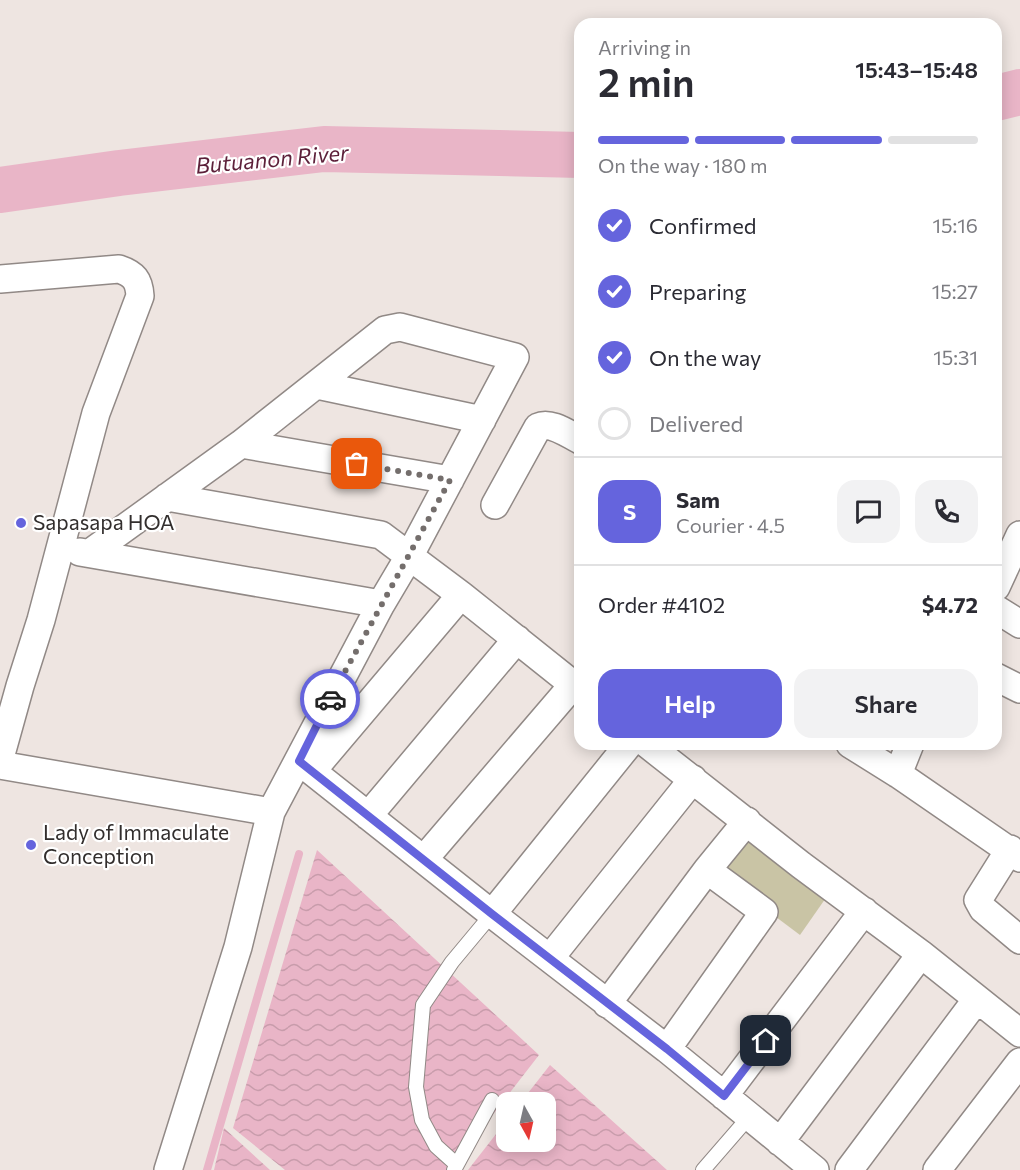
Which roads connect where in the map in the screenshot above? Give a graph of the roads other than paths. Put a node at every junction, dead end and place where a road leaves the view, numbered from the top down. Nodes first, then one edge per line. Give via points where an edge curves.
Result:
1 (0, 279) edge
2 (317, 385) junction
3 (482, 420) junction
4 (574, 437) edge
5 (241, 444) junction
6 (450, 480) junction
7 (167, 497) junction
8 (495, 505) dead end
9 (1020, 535) edge
10 (59, 550) junction
11 (90, 553) junction
12 (410, 555) junction
13 (1002, 574) edge
14 (461, 595) junction
15 (381, 604) junction
16 (1002, 613) edge
17 (1020, 624) edge
18 (517, 639) junction
19 (1002, 679) edge
20 (10, 686) edge
21 (574, 686) edge
22 (1020, 689) edge
23 (574, 691) edge
24 (624, 750) edge
25 (655, 750) edge
26 (859, 750) edge
27 (907, 750) edge
28 (0, 758) edge
29 (0, 765) edge
30 (306, 766) junction
31 (897, 774) junction
32 (693, 779) junction
33 (271, 812) junction
34 (368, 816) junction
35 (747, 821) junction
36 (1015, 854) edge
37 (424, 859) junction
38 (707, 870) junction
39 (864, 911) junction
40 (492, 914) junction
41 (1020, 940) edge
42 (921, 954) junction
43 (550, 958) junction
44 (978, 999) junction
45 (607, 1004) junction
46 (1020, 1033) edge
47 (667, 1049) junction
48 (1020, 1062) edge
49 (724, 1096) junction
50 (492, 1100) dead end
51 (749, 1117) junction
52 (780, 1142) junction
53 (455, 1167) edge
54 (168, 1170) edge
55 (703, 1170) edge
56 (815, 1170) edge
57 (849, 1170) edge
58 (938, 1170) edge

1 - 10 street via 119,269 131,273 139,284 140,296 96,412
2 - 3 street
2 - 3 street via 385,330 400,327 515,357
2 - 5 street
3 - 6 street
4 - 8 street via 551,425 538,427
5 - 6 street
5 - 7 street
6 - 12 street
7 - 11 street
7 - 12 street via 381,535
9 - 13 street
10 - 11 street
10 - 20 street via 41,620
11 - 15 street
12 - 14 street
12 - 15 street
14 - 18 street
14 - 30 street
15 - 30 street
16 - 17 street
18 - 21 street
18 - 34 street
19 - 22 street
20 - 28 street
23 - 37 street
24 - 40 street
25 - 32 street
26 - 31 street
27 - 31 street
29 - 33 street
30 - 33 street
30 - 34 street
31 - 36 street
32 - 35 street
32 - 43 street
33 - 54 street via 238,947
34 - 37 street
35 - 38 street
35 - 39 street
36 - 41 street via 978,900 983,909
37 - 40 street
38 - 45 street
38 - 47 street via 764,912
39 - 42 street
39 - 49 street
40 - 43 street
40 - 53 lane via 423,1005 416,1087 423,1120 436,1146
42 - 44 street
42 - 52 street
43 - 45 street
44 - 46 street
44 - 57 street
45 - 47 street
47 - 49 street
48 - 58 street
49 - 51 street
50 - 53 lane
51 - 52 street
51 - 55 lane
52 - 56 street

